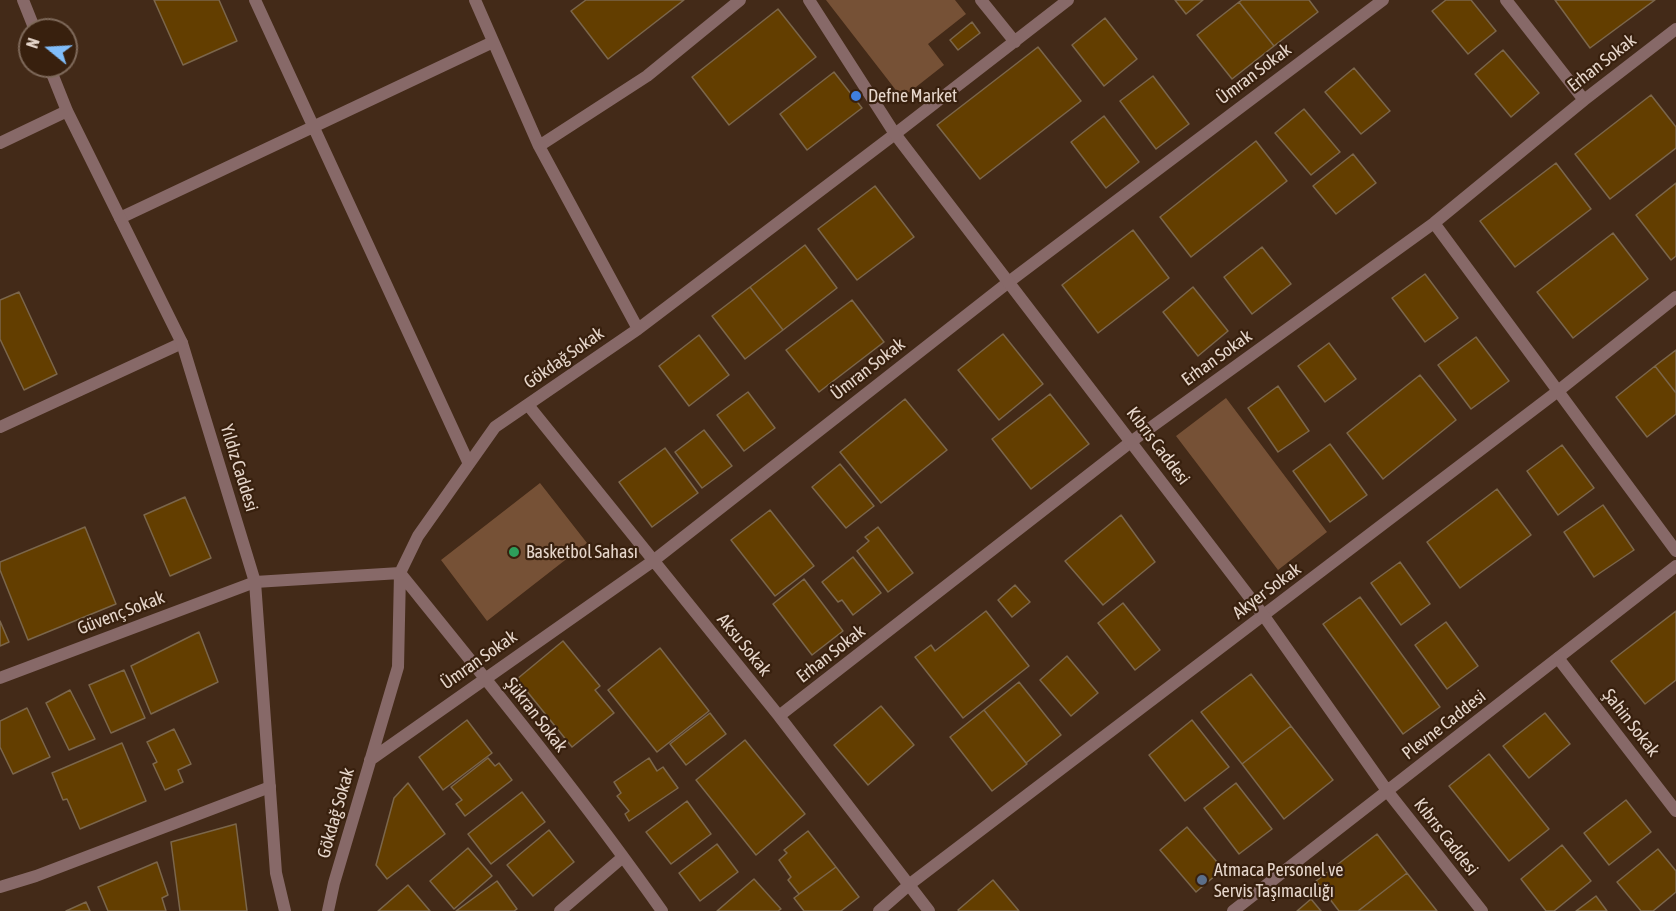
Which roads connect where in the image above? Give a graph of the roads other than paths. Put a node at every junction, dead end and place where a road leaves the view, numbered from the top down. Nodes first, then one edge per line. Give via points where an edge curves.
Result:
1 (23, 0) edge
2 (255, 0) edge
3 (475, 0) edge
4 (740, 0) edge
5 (809, 0) edge
6 (981, 0) edge
7 (1068, 0) edge
8 (1383, 0) edge
9 (1506, 0) edge
10 (30, 18) edge
11 (1676, 29) edge
12 (493, 42) junction
13 (1015, 42) junction
14 (54, 78) edge
15 (1584, 100) junction
16 (67, 111) junction
17 (313, 127) junction
18 (896, 134) junction
19 (0, 143) edge
20 (539, 146) junction
21 (120, 218) junction
22 (1434, 223) junction
23 (1010, 281) junction
24 (1676, 297) edge
25 (638, 329) junction
26 (182, 343) junction
27 (1558, 391) junction
28 (528, 405) junction
29 (0, 427) edge
30 (1132, 441) junction
31 (469, 464) junction
32 (1676, 551) edge
33 (653, 561) junction
34 (1676, 566) edge
35 (400, 573) junction
36 (255, 582) junction
37 (1264, 616) junction
38 (1558, 658) junction
39 (0, 678) edge
40 (485, 678) junction
41 (779, 717) junction
42 (370, 760) junction
43 (270, 787) junction
44 (1388, 792) junction
45 (1676, 811) edge
46 (623, 857) junction
47 (910, 884) junction
48 (0, 887) edge
49 (285, 911) edge
50 (328, 911) edge
51 (560, 911) edge
52 (662, 911) edge
53 (879, 911) edge
54 (929, 911) edge
55 (1233, 911) edge
56 (1482, 911) edge

1 - 10 street
2 - 17 street
3 - 12 street
4 - 20 street via 647,76
5 - 18 street, Kıbrıs Caddesi
6 - 13 street
7 - 13 street, Gökdağ Sokak
8 - 23 street, Ümran Sokak
9 - 15 street
11 - 15 street, Erhan Sokak
12 - 17 street
12 - 20 street
13 - 18 street, Gökdağ Sokak
14 - 16 street, Yıldız Caddesi
15 - 22 street, Erhan Sokak
16 - 19 street
16 - 21 street, Yıldız Caddesi
17 - 21 street
17 - 31 street
18 - 23 street, Kıbrıs Caddesi
18 - 25 street, Gökdağ Sokak
20 - 25 street
21 - 26 street, Yıldız Caddesi
22 - 27 street
22 - 30 street, Erhan Sokak
23 - 30 street, Kıbrıs Caddesi
23 - 33 street, Ümran Sokak
24 - 27 street, Akyer Sokak
25 - 28 street, Gökdağ Sokak
26 - 29 street
26 - 36 street, Yıldız Caddesi
27 - 32 street
27 - 37 street, Akyer Sokak
28 - 31 street, Gökdağ Sokak via 495,427
28 - 33 street, Aksu Sokak
30 - 37 street, Kıbrıs Caddesi
30 - 41 street, Erhan Sokak
31 - 35 street, Gökdağ Sokak via 418,536
33 - 40 street, Ümran Sokak
33 - 41 street, Aksu Sokak
34 - 38 street, Plevne Caddesi
35 - 36 street
35 - 40 street, Şükran Sokak
35 - 42 street, Gökdağ Sokak via 398,667
36 - 39 street, Güvenç Sokak
36 - 43 street, Yıldız Caddesi
37 - 44 street, Kıbrıs Caddesi
37 - 47 street, Akyer Sokak
38 - 44 street, Plevne Caddesi
38 - 45 street, Şahin Sokak
40 - 42 street, Ümran Sokak
40 - 46 street, Şükran Sokak
41 - 47 street, Aksu Sokak
42 - 50 street, Gökdağ Sokak
43 - 48 street
43 - 49 street, Yıldız Caddesi via 276,873
44 - 55 street, Plevne Caddesi
44 - 56 street, Kıbrıs Caddesi
46 - 51 street
46 - 52 street, Şükran Sokak
47 - 53 street, Akyer Sokak
47 - 54 street, Aksu Sokak

